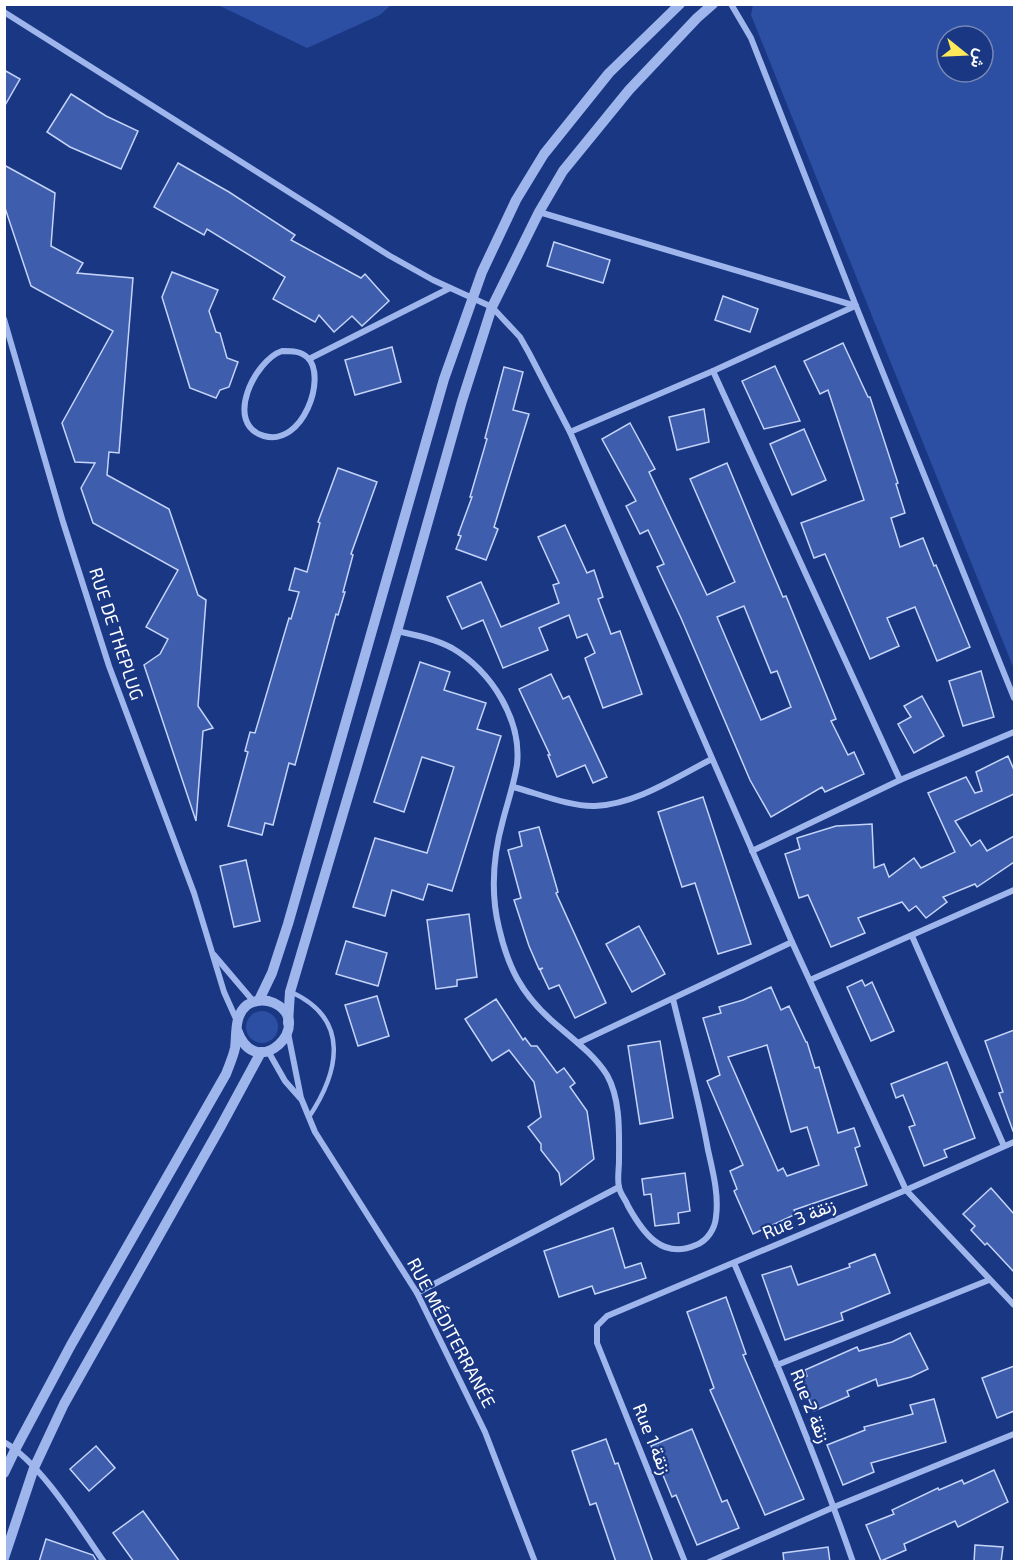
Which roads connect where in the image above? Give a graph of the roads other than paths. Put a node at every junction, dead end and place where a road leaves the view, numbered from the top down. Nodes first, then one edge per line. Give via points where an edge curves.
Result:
1 (680, 4) edge
2 (713, 4) edge
3 (731, 4) edge
4 (4, 12) edge
5 (539, 212) junction
6 (450, 288) junction
7 (471, 297) junction
8 (856, 306) junction
9 (492, 307) junction
10 (4, 319) edge
11 (309, 359) junction
12 (713, 371) junction
13 (570, 432) junction
14 (398, 631) junction
15 (1014, 698) edge
16 (1014, 732) edge
17 (712, 759) junction
18 (900, 780) junction
19 (513, 787) junction
20 (753, 851) junction
21 (1014, 890) edge
22 (912, 936) junction
23 (792, 942) junction
24 (213, 954) junction
25 (810, 980) junction
26 (290, 992) junction
27 (673, 999) junction
28 (256, 1001) junction
29 (237, 1025) junction
30 (288, 1027) junction
31 (578, 1043) junction
32 (265, 1052) junction
33 (301, 1098) junction
34 (309, 1118) junction
35 (1014, 1142) edge
36 (1004, 1146) junction
37 (619, 1187) junction
38 (906, 1190) junction
39 (734, 1263) junction
40 (989, 1280) junction
41 (417, 1293) junction
42 (1014, 1305) edge
43 (597, 1326) joint
44 (777, 1365) junction
45 (1014, 1434) edge
46 (4, 1442) edge
47 (16, 1448) junction
48 (34, 1467) junction
49 (4, 1473) edge
50 (834, 1508) junction
51 (4, 1558) edge
52 (104, 1562) edge
53 (535, 1562) edge
54 (685, 1562) edge
55 (709, 1562) edge
56 (853, 1562) edge

1 - 7 street via 609,73 544,154 516,200
2 - 5 street via 629,90 563,171
3 - 8 street via 751,38
4 - 6 street via 390,256
5 - 8 street
5 - 9 street
6 - 7 street
6 - 11 street
7 - 9 street
7 - 28 street via 288,924 272,973
8 - 12 street
8 - 15 street
9 - 13 street via 520,337
9 - 14 street
10 - 24 street, RUE DE THEPLUG via 109,666
11 - 11 street via 299,352 282,351 264,362 243,407 254,432 278,438 298,425 315,380
12 - 13 street
12 - 18 street
13 - 17 street
14 - 19 street via 451,648 475,666 496,690 517,744
14 - 26 street
16 - 18 street
17 - 19 street via 638,796 611,804 593,806 564,801
17 - 20 street
18 - 20 street
19 - 31 street via 495,852 493,898 499,928 508,963 524,992
20 - 23 street
21 - 22 street
22 - 25 street
22 - 36 street
23 - 25 street
23 - 27 street
24 - 28 street
24 - 29 street
25 - 38 street
26 - 30 street
26 - 34 lane via 308,1000 319,1011 333,1044 333,1071
27 - 31 street
27 - 37 street via 702,1118 715,1185 716,1220 708,1237 698,1245 671,1249 656,1244 644,1232
28 - 29 street via 241,1013
28 - 30 street via 277,1004
29 - 32 street via 245,1045
29 - 47 street via 226,1074
30 - 32 street via 281,1044
30 - 33 street, RUE MÉDITERRANÉE
31 - 37 street via 595,1059 615,1094
32 - 33 street, RUE MÉDITERRANÉE
32 - 48 street via 63,1404
33 - 34 street, RUE MÉDITERRANÉE
34 - 41 street, RUE MÉDITERRANÉE
35 - 36 street, Rue 3 زنقة
36 - 38 street, Rue 3 زنقة
37 - 41 street
38 - 39 street, Rue 3 زنقة
38 - 40 street
39 - 43 street, Rue 3 زنقة via 607,1316
39 - 44 street, Rue 2 زنقة
40 - 42 street
40 - 44 street
41 - 53 street, RUE MÉDITERRANÉE via 485,1432
43 - 54 street, Rue 1 زنقة via 597,1343
44 - 50 street, Rue 2 زنقة
45 - 50 street
46 - 47 street
47 - 48 street
47 - 49 street
48 - 51 street
48 - 52 street
50 - 55 street
50 - 56 street, Rue 2 زنقة

